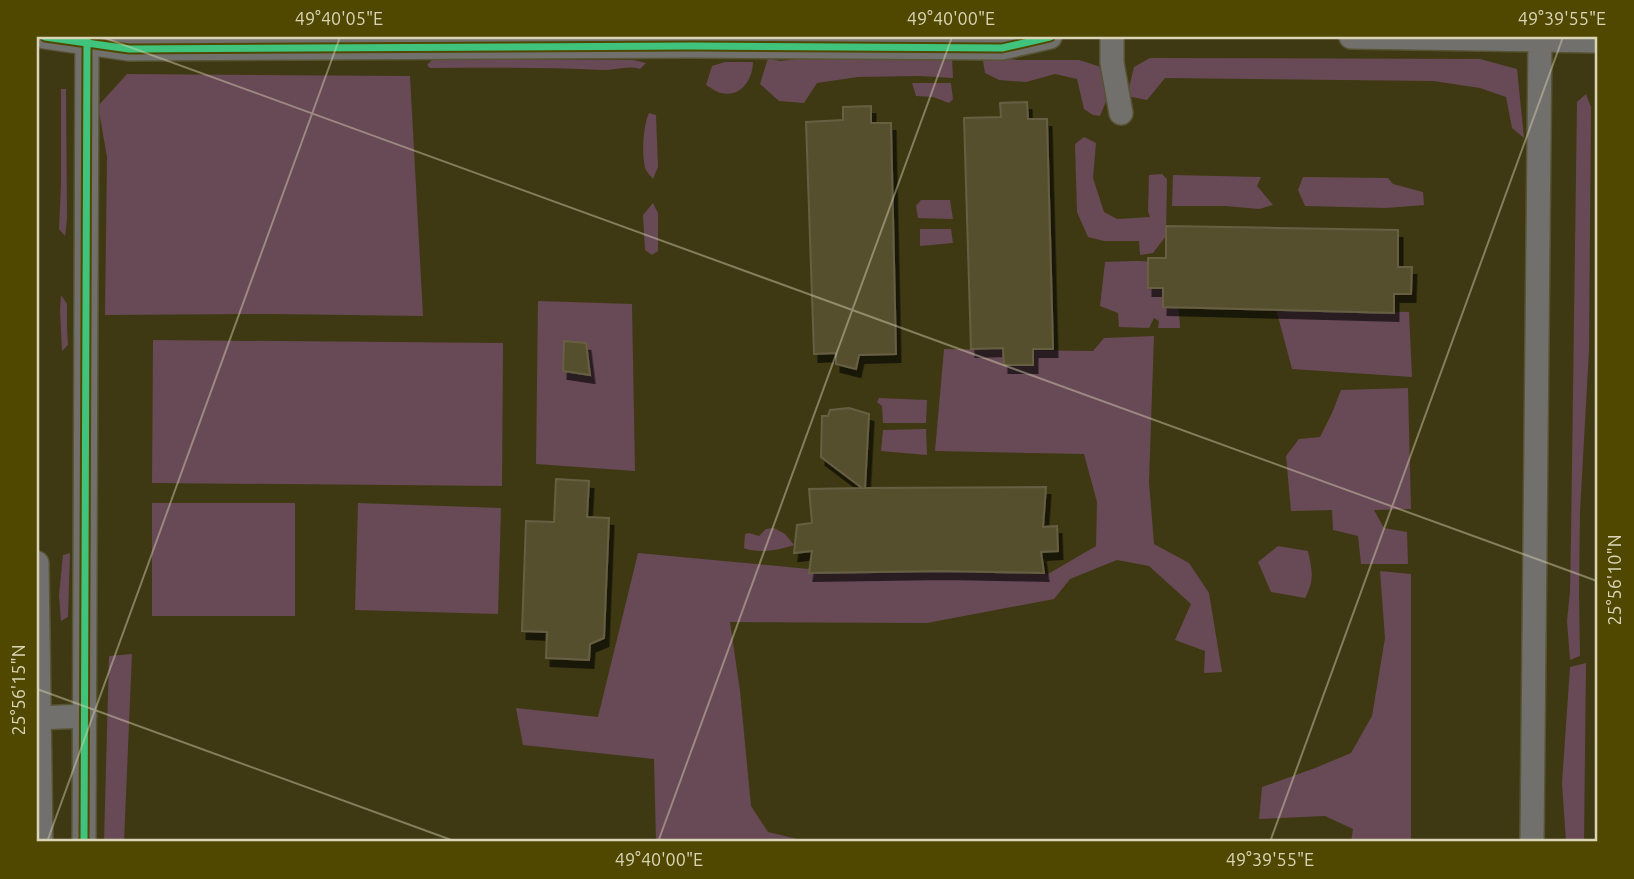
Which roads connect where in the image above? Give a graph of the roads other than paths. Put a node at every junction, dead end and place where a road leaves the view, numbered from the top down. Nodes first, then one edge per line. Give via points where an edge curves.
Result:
1 (45, 37) edge
2 (1050, 37) edge
3 (1112, 37) edge
4 (1351, 37) edge
5 (87, 40) edge
6 (1540, 40) junction
7 (1597, 41) edge
8 (1121, 113) dead end
9 (37, 563) edge
10 (85, 716) junction
11 (38, 718) edge
12 (41, 842) edge
13 (84, 842) edge
14 (1532, 842) edge

1 - 5 street
2 - 5 street via 1002,48 129,49
3 - 8 street
4 - 6 street
5 - 10 street
6 - 7 street
6 - 14 street
9 - 11 street
10 - 11 street
10 - 13 street
11 - 12 street

